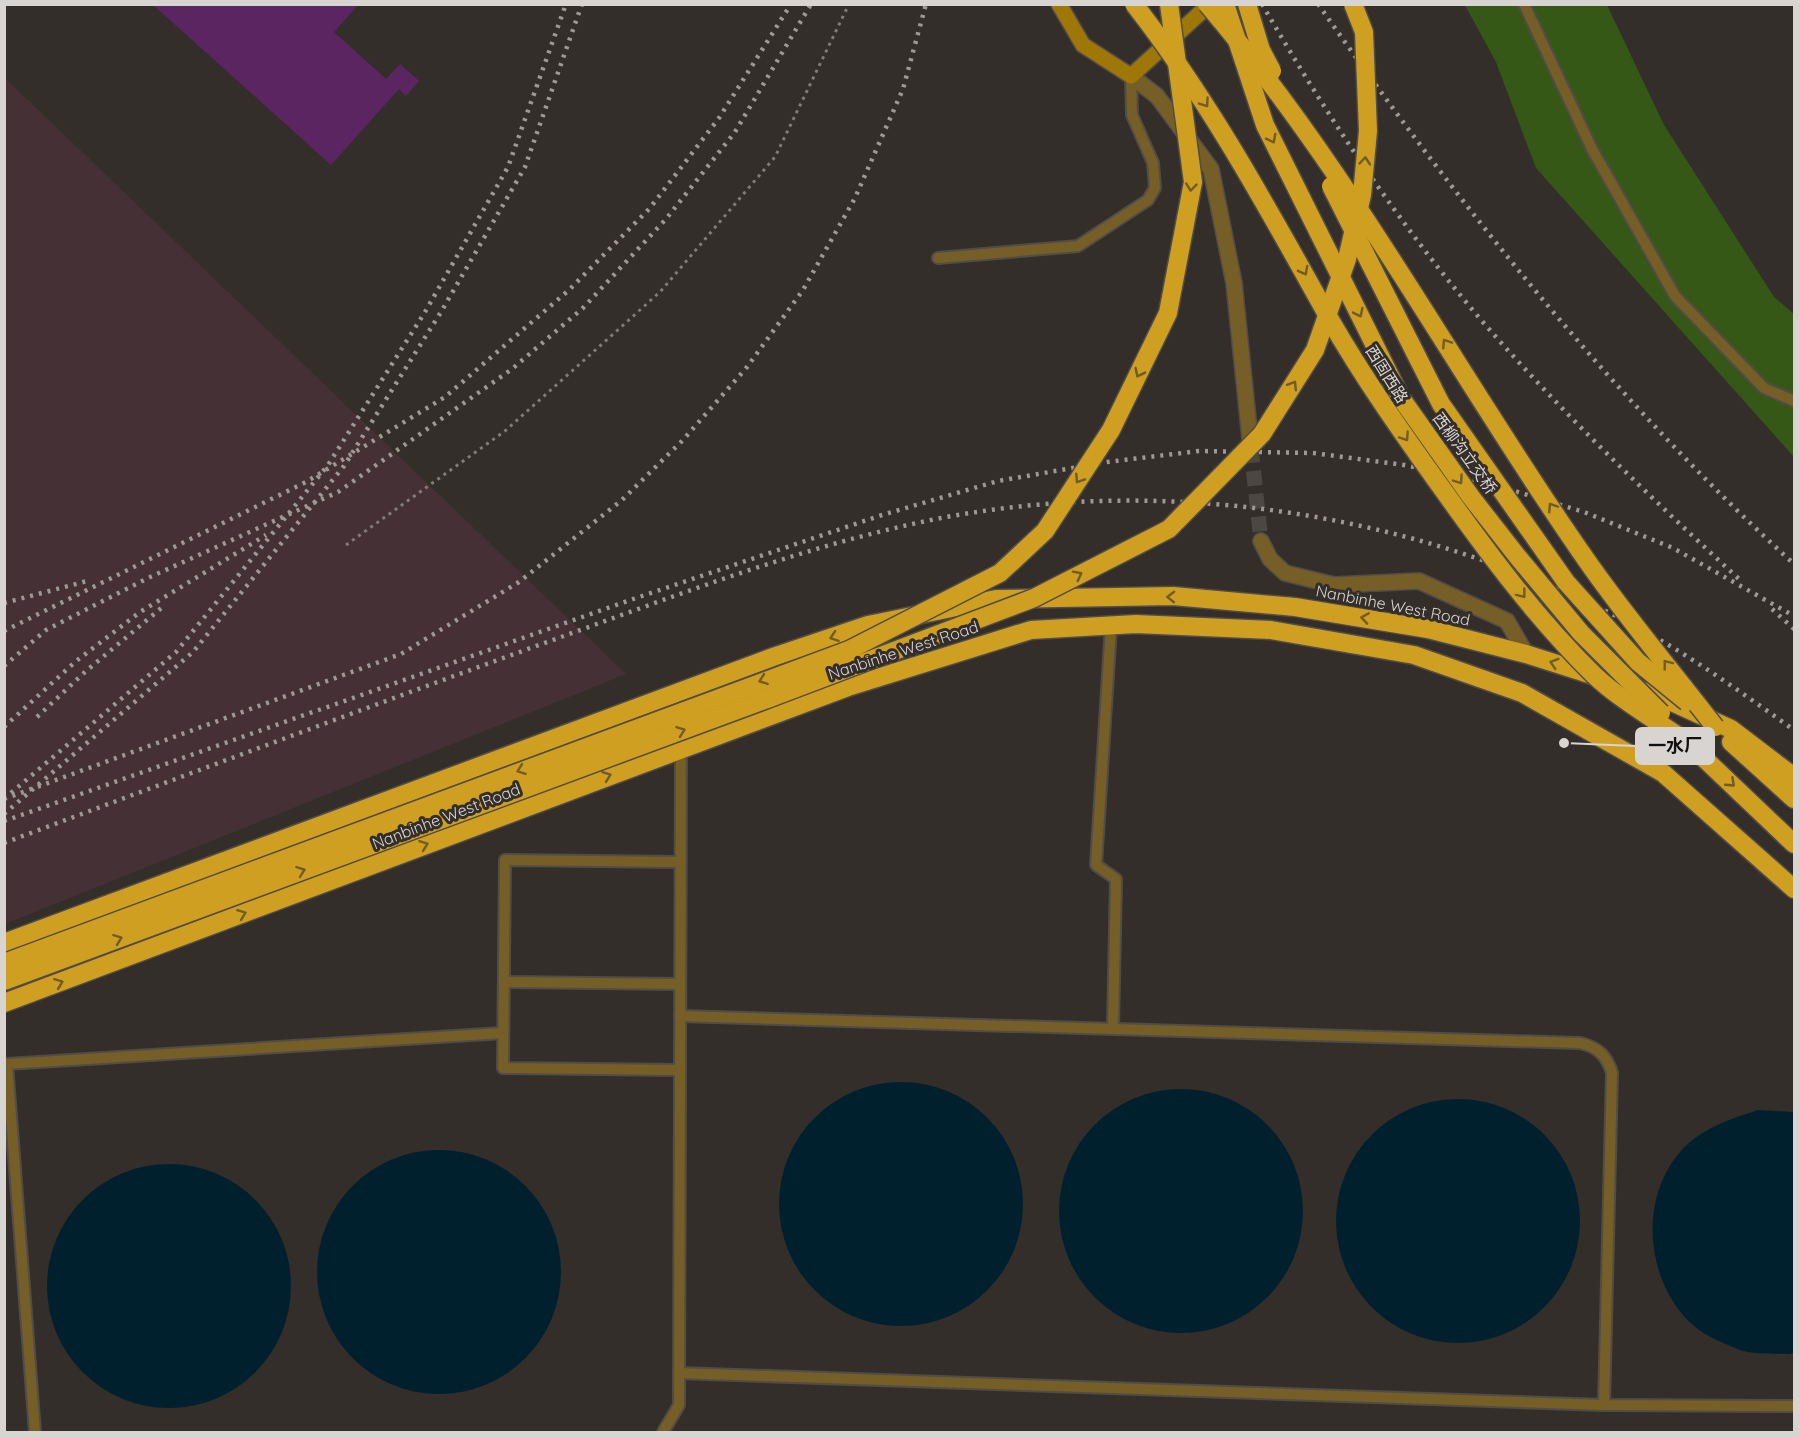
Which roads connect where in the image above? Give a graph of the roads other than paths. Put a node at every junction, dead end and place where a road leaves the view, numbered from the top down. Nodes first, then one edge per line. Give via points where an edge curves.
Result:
1 (1059, 4) edge
2 (1134, 4) edge
3 (1169, 4) edge
4 (1209, 4) edge
5 (1225, 4) edge
6 (1247, 4) edge
7 (1353, 4) edge
8 (1524, 4) edge
9 (1131, 76) junction
10 (938, 258) dead end
11 (1794, 401) edge
12 (1251, 448) tunnel mouth
13 (1261, 541) tunnel mouth
14 (1111, 626) junction
15 (1526, 654) junction
16 (1715, 727) junction
17 (1688, 743) junction
18 (681, 748) junction
19 (1794, 777) edge
20 (1794, 799) edge
21 (1794, 844) edge
22 (680, 862) junction
23 (1794, 889) edge
24 (4, 943) edge
25 (4, 963) edge
26 (4, 981) edge
27 (504, 982) junction
28 (680, 984) junction
29 (4, 1003) edge
30 (680, 1016) junction
31 (1113, 1029) junction
32 (503, 1033) junction
33 (680, 1070) junction
34 (679, 1373) junction
35 (1604, 1404) junction
36 (1794, 1406) edge
37 (34, 1432) edge
38 (663, 1432) edge

1 - 9 street via 1083,45
2 -> 17 highway, 西固西路, bridge via 1221,127 1330,320 1405,437 1477,538 1546,625 1596,677
3 -> 25 highway, bridge via 1193,182 1168,313 1111,430 1045,531 1000,573 849,650
4 - 9 street
16 -> 4 highway, bridge via 1585,559 1328,163
5 -> 17 highway, 西柳沟立交桥, bridge via 1265,125 1401,398 1471,497 1581,633
6 - 16 highway, 西柳沟立交桥, bridge via 1261,50 1441,404 1566,582 1638,662
26 -> 7 highway, bridge via 1034,597 1169,529 1262,434 1315,350 1347,259 1362,195 1368,132 1364,32
8 - 11 lane via 1592,149 1675,296 1764,388
9 - 10 lane via 1132,115 1153,163 1155,188 1148,200 1078,246
9 - 12 street via 1157,96 1210,168 1234,283
13 - 15 street via 1270,559 1285,573 1334,585 1419,581 1507,621
14 - 18 highway, Nanbinhe West Road via 1031,630 848,687
14 - 23 highway, Nanbinhe West Road via 1271,630 1414,655 1522,693 1663,773
14 - 31 lane via 1096,865 1116,879
19 -> 15 highway, Nanbinhe West Road via 1731,729 1661,698
15 -> 24 highway, Nanbinhe West Road via 1428,629 1295,607 1173,596 996,599 868,625 773,657
16 - 20 highway, 西柳沟立交桥
17 -> 21 highway, 西柳沟立交桥
18 - 22 lane
29 -> 18 highway, Nanbinhe West Road
22 - 27 lane via 505,860
22 - 28 lane
27 - 28 lane
27 - 32 lane
28 - 30 lane
30 - 31 lane
30 - 33 lane
31 - 35 lane via 1581,1043 1602,1052 1612,1073
32 - 33 lane via 503,1068
32 - 37 lane via 7,1064
33 - 34 lane
34 - 35 lane
34 - 38 lane via 679,1405
35 - 36 lane

